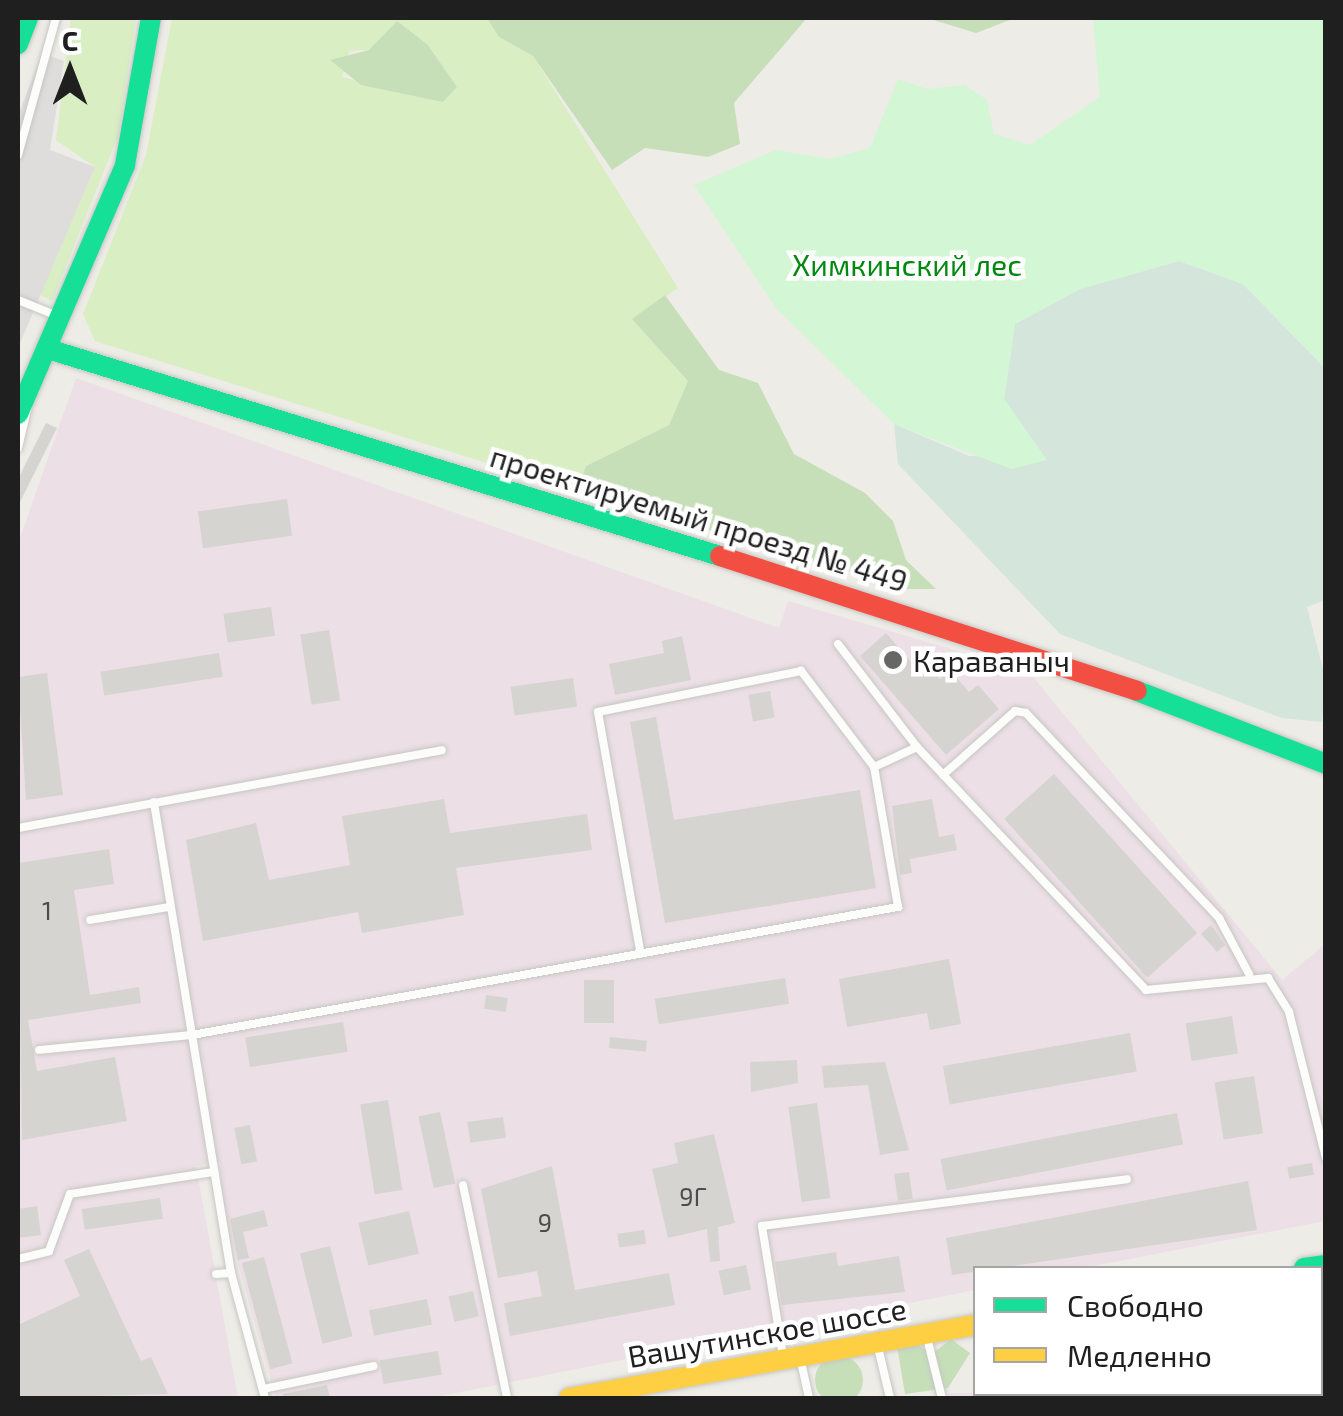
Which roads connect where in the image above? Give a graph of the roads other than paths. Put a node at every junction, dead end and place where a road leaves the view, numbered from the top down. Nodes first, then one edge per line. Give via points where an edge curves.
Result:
1 (28, 18) edge
2 (56, 18) edge
3 (151, 18) edge
4 (18, 44) edge
5 (18, 155) edge
6 (18, 300) edge
7 (62, 318) junction
8 (48, 349) junction
9 (27, 394) junction
10 (18, 414) edge
11 (18, 448) edge
12 (838, 644) dead end
13 (917, 747) junction
14 (442, 750) dead end
15 (1326, 764) edge
16 (874, 768) junction
17 (943, 775) junction
18 (154, 802) junction
19 (18, 828) edge
20 (169, 908) junction
21 (90, 920) dead end
22 (640, 950) junction
23 (1250, 974) junction
24 (192, 1035) junction
25 (39, 1050) dead end
26 (1326, 1158) edge
27 (214, 1172) junction
28 (1127, 1179) dead end
29 (463, 1186) dead end
30 (18, 1259) edge
31 (232, 1273) junction
32 (216, 1274) dead end
33 (973, 1326) edge
34 (926, 1334) junction
35 (876, 1343) junction
36 (792, 1359) junction
37 (374, 1366) dead end
38 (264, 1394) edge
39 (507, 1398) edge
40 (569, 1398) edge
41 (809, 1398) edge
42 (890, 1398) edge
43 (942, 1398) edge

1 - 4 main road
2 - 5 lane
3 - 7 main road via 126,164
6 - 7 lane
7 - 8 main road
8 - 9 main road
8 - 15 main road, проектируемый проезд № 449 via 1057,660
9 - 10 main road
9 - 11 lane via 33,414
12 - 13 lane
13 - 16 lane
13 - 17 lane
14 - 18 lane
16 - 22 lane via 898,907
16 - 22 lane via 801,671 598,712
17 - 23 lane via 1146,990
17 - 23 lane via 1015,711 1026,713 1219,918
18 - 19 lane
18 - 20 lane
20 - 21 lane
20 - 24 lane
22 - 24 lane
23 - 26 lane via 1268,978 1289,1012
24 - 25 lane
24 - 27 lane
27 - 30 lane via 70,1194 48,1250
27 - 31 lane
28 - 36 lane via 762,1226
29 - 39 lane
31 - 32 lane
31 - 38 lane
33 - 34 main road, Вашутинское шоссе
34 - 35 main road, Вашутинское шоссе
34 - 43 lane
35 - 36 main road, Вашутинское шоссе
35 - 42 lane
36 - 40 main road, Вашутинское шоссе
36 - 41 lane
37 - 38 lane

